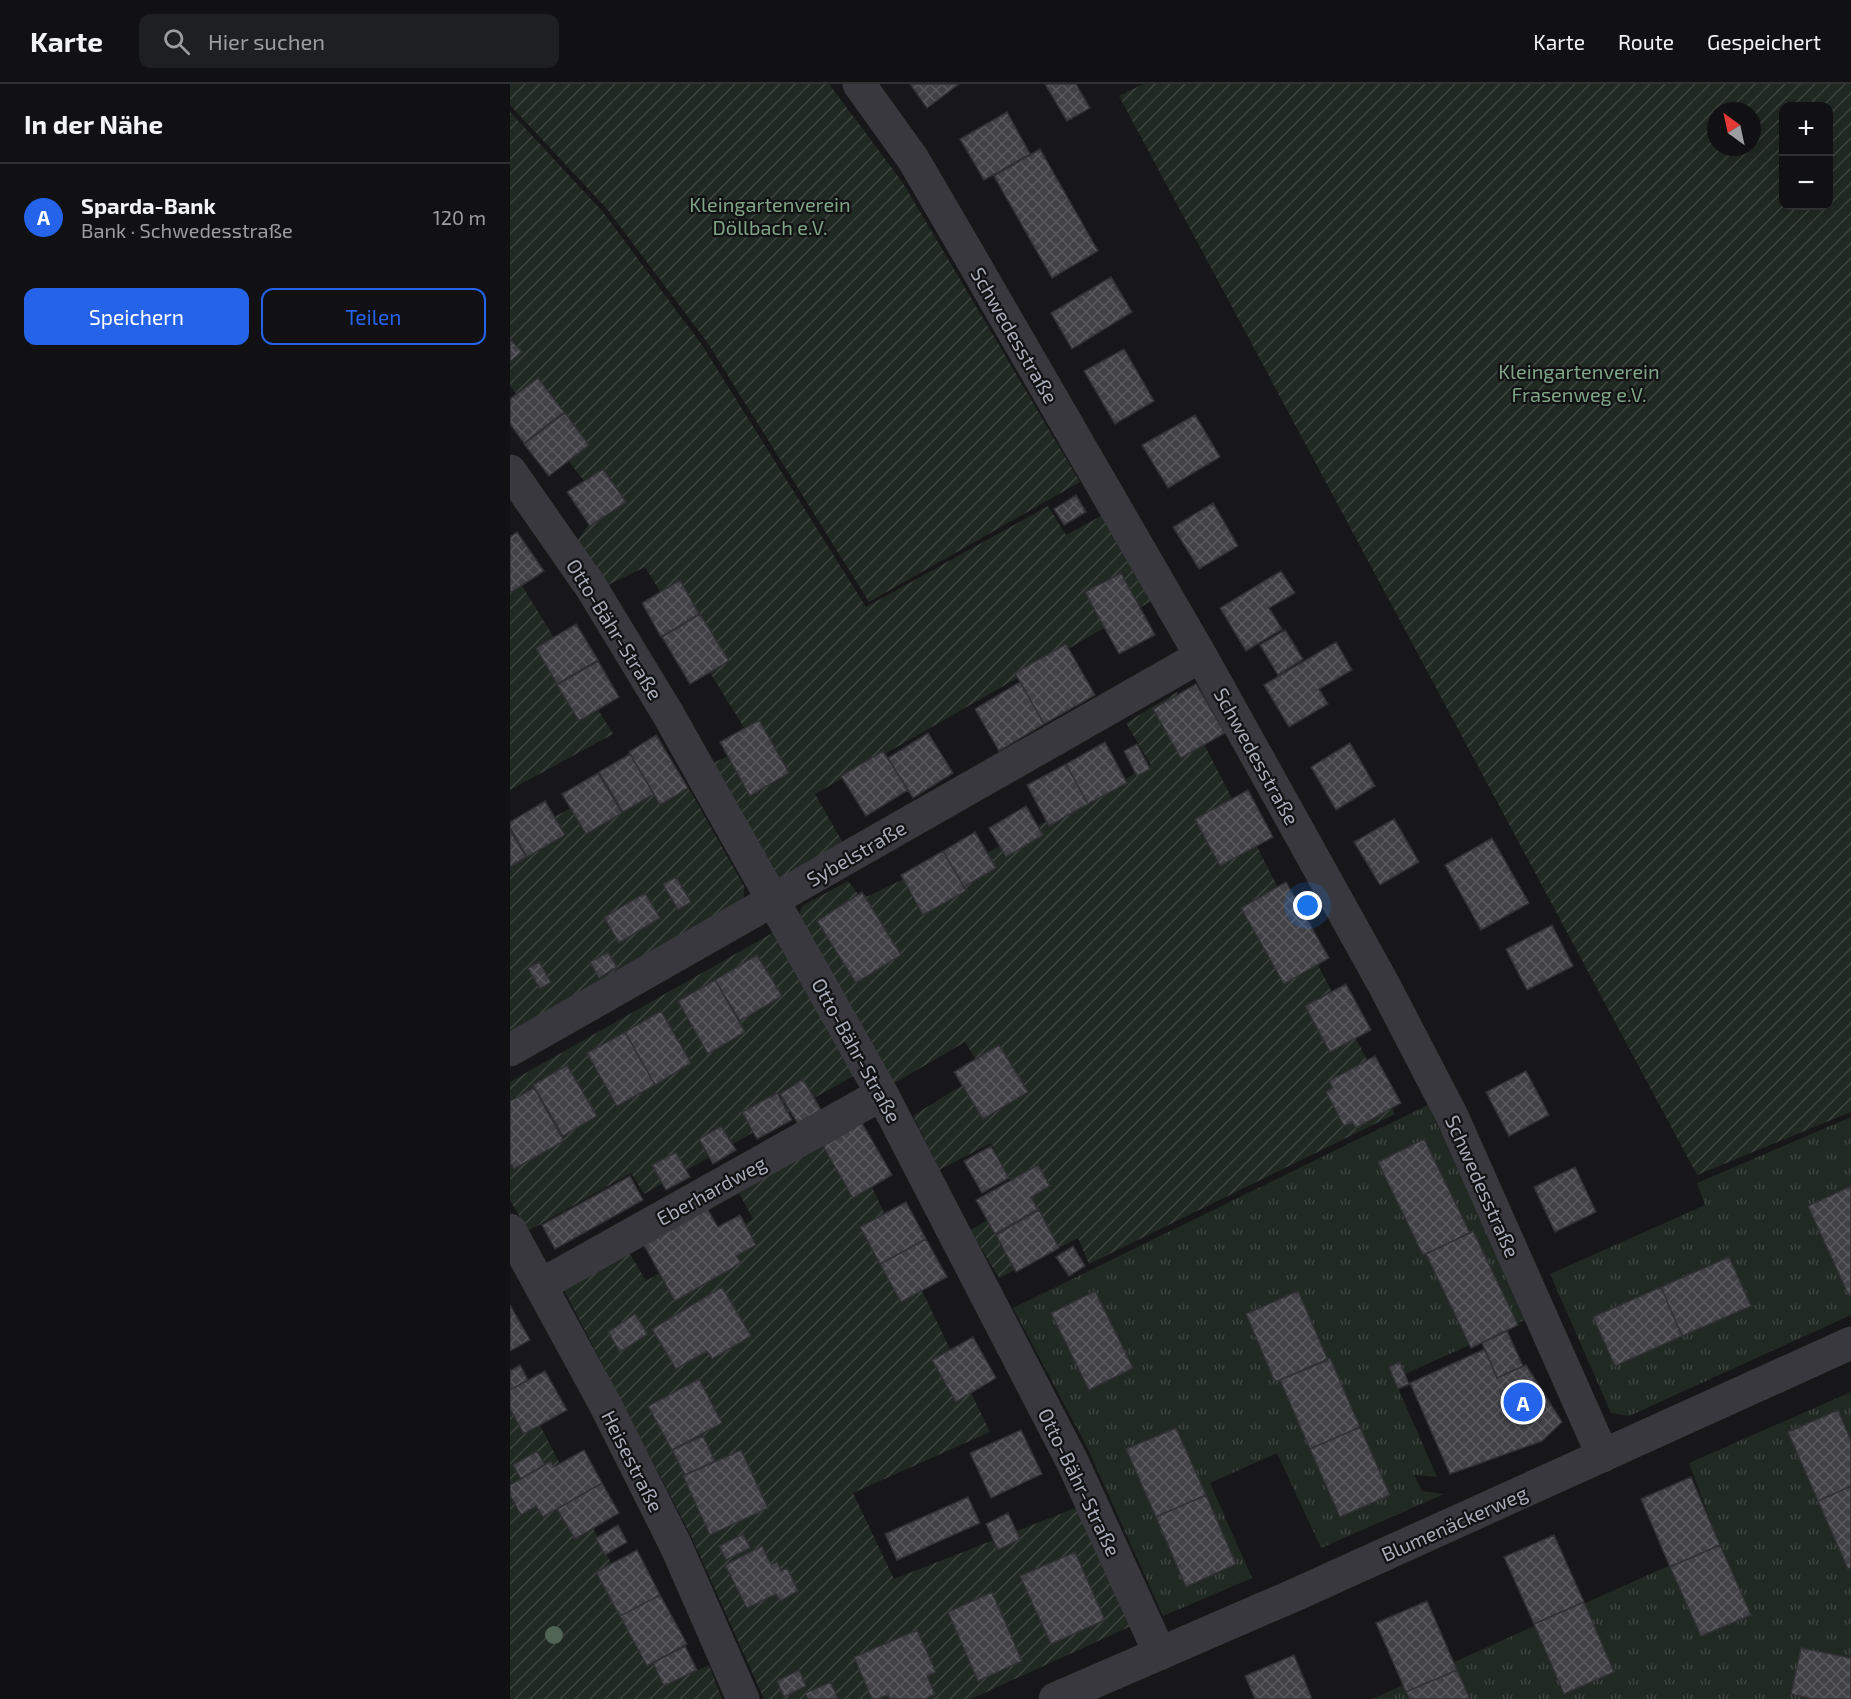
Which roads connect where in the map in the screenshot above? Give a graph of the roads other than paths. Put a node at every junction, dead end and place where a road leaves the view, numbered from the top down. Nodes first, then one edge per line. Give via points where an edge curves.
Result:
1 (859, 84) edge
2 (510, 471) edge
3 (1201, 656) junction
4 (773, 900) junction
5 (510, 1050) edge
6 (882, 1094) junction
7 (510, 1230) edge
8 (541, 1285) junction
9 (1851, 1343) edge
10 (1603, 1456) junction
11 (1160, 1653) junction
12 (744, 1699) edge
13 (1055, 1699) edge

1 - 3 street, Schwedesstraße via 913,159
2 - 4 street, Otto-Bähr-Straße via 591,587
3 - 4 street, Sybelstraße
3 - 10 street, Schwedesstraße via 1384,985 1452,1116
4 - 5 street, Sybelstraße
4 - 6 street, Otto-Bähr-Straße
6 - 8 street, Eberhardweg
6 - 11 street, Otto-Bähr-Straße via 1073,1462
7 - 8 street, Heisestraße
8 - 12 street, Heisestraße via 676,1546
9 - 10 street, Blumenäckerweg
10 - 11 street, Blumenäckerweg
11 - 13 street, Blumenäckerweg

